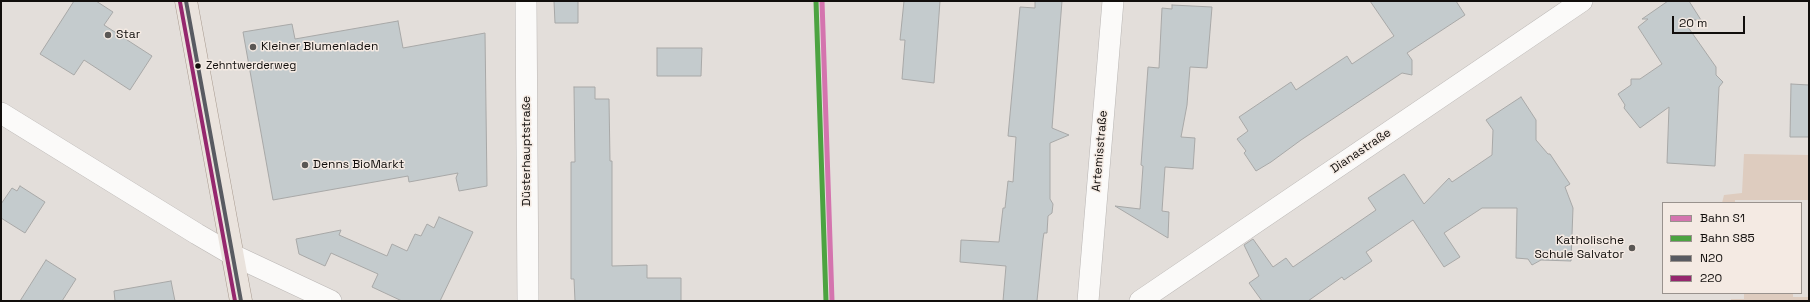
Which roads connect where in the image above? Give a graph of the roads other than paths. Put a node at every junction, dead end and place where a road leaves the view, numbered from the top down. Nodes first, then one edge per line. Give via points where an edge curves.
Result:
1 (186, 1) edge
2 (526, 1) edge
3 (1113, 1) edge
4 (1582, 1) edge
5 (1, 113) edge
6 (233, 255) junction
7 (241, 301) edge
8 (331, 301) edge
9 (528, 301) edge
10 (1088, 301) edge
11 (1140, 301) edge

1 - 6 main road
2 - 9 street, Düsterhauptstraße
3 - 10 street, Artemisstraße
4 - 11 street, Dianastraße
5 - 6 street
6 - 7 main road
6 - 8 street

